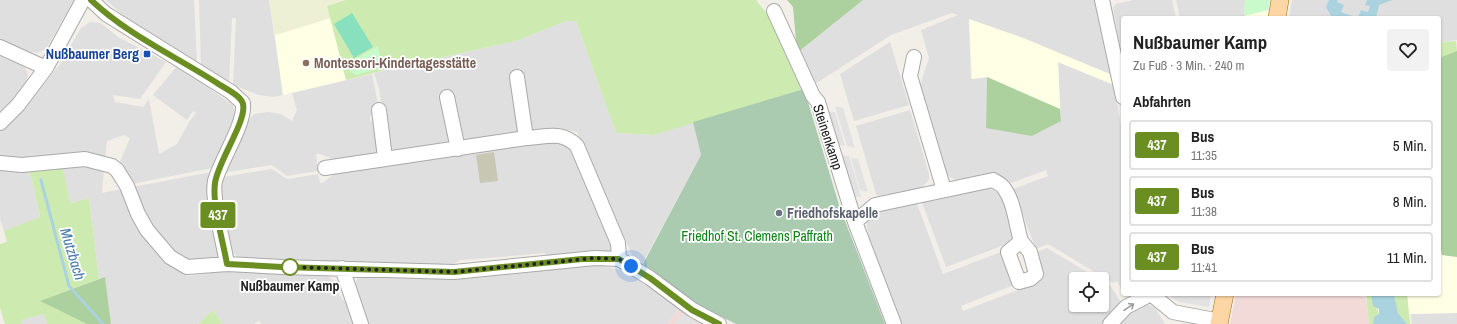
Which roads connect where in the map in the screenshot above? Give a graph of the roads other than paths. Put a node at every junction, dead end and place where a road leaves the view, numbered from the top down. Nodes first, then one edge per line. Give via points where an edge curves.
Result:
1 (82, 0) edge
2 (91, 0) edge
3 (1280, 0) edge
4 (1105, 1) edge
5 (774, 11) dead end
6 (1277, 16) edge
7 (0, 47) edge
8 (914, 57) dead end
9 (46, 68) junction
10 (517, 77) dead end
11 (1121, 86) edge
12 (447, 97) dead end
13 (378, 110) dead end
14 (0, 123) edge
15 (526, 138) junction
16 (458, 149) junction
17 (385, 158) junction
18 (0, 163) edge
19 (325, 168) dead end
20 (944, 190) junction
21 (855, 222) junction
22 (1021, 241) dead end
23 (619, 259) junction
24 (227, 264) junction
25 (342, 268) junction
26 (1147, 296) edge
27 (1153, 296) edge
28 (1225, 296) edge
29 (1220, 322) edge
30 (361, 324) edge
31 (719, 324) edge
32 (894, 324) edge
33 (1110, 324) edge

1 - 9 street
2 - 24 street via 106,14 219,85 243,103 242,120 215,182 215,198
3 - 6 main road
4 - 11 street
5 - 21 street, Steinenkamp via 818,102
7 - 9 street
8 - 20 street via 910,76
9 - 14 street via 18,105
10 - 15 street
12 - 16 street
13 - 17 street
15 - 16 street
15 - 23 street via 558,136 569,138 577,146 618,243
16 - 17 street
17 - 19 street
18 - 24 street via 22,165 85,159 105,163 117,170 122,177 142,222 170,257 187,267
20 - 21 street via 875,205
20 - 22 street via 993,180 1002,186 1011,204
21 - 32 street, Steinenkamp
23 - 25 street via 588,259 454,272
23 - 31 street via 650,278 692,310
24 - 25 street
25 - 30 street
33 -> 26 street via 1126,307
27 - 29 street via 1173,312
28 - 29 main road

